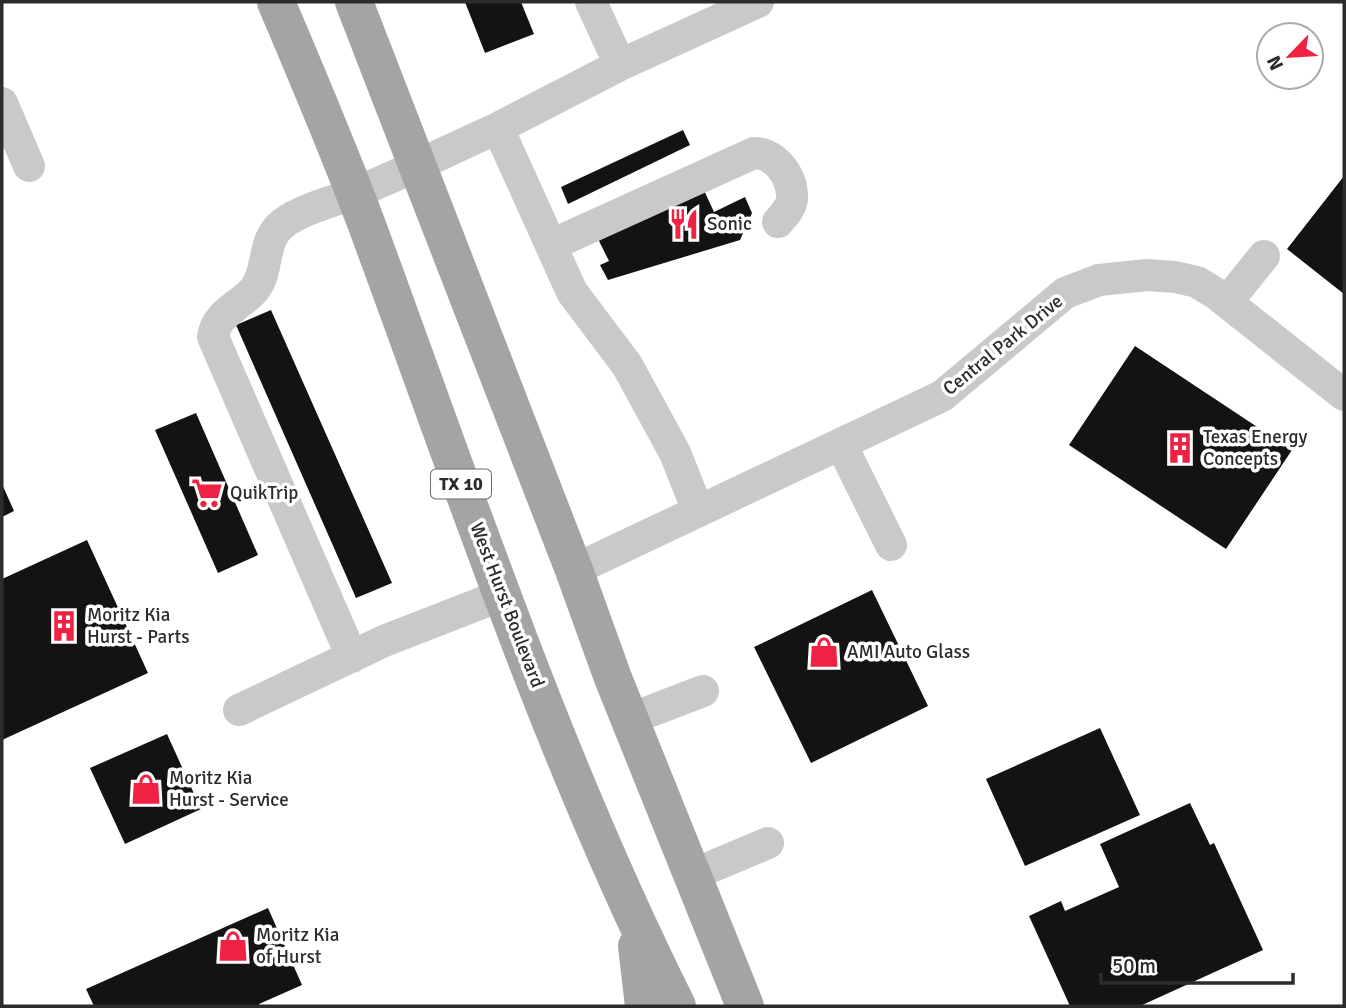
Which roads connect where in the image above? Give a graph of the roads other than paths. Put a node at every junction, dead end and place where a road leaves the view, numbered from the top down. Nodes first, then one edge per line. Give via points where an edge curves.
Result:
1 (276, 2) edge
2 (354, 2) edge
3 (591, 2) edge
4 (758, 2) edge
5 (620, 65) junction
6 (2, 103) edge
7 (498, 128) junction
8 (419, 165) junction
9 (29, 166) dead end
10 (355, 193) junction
11 (778, 222) dead end
12 (551, 245) junction
13 (1264, 256) dead end
14 (1227, 302) junction
15 (1344, 395) edge
16 (841, 444) junction
17 (698, 512) junction
18 (891, 545) dead end
19 (574, 570) junction
20 (502, 595) junction
21 (352, 657) junction
22 (703, 691) dead end
23 (239, 709) dead end
24 (630, 719) junction
25 (768, 843) dead end
26 (692, 876) junction
27 (634, 920) junction
28 (744, 1002) edge
29 (644, 1006) edge
30 (677, 1006) edge

1 - 10 main road, West Hurst Boulevard / TX 10
2 - 8 main road
3 - 5 street
4 - 5 street
5 - 7 street
6 - 9 street
7 - 8 street
7 - 12 street
8 - 10 street
8 - 19 main road
10 - 20 main road, West Hurst Boulevard / TX 10
10 - 21 street via 289,218 278,228 256,288 220,317 213,337
11 - 12 street via 789,210 790,185 774,158 754,153
12 - 17 street via 572,292 627,365 653,410
13 - 14 street
14 - 15 street, Central Park Drive
14 - 16 street, Central Park Drive via 1197,282 1175,277 1099,280 1065,293 942,396
16 - 17 street, Central Park Drive
16 - 18 street
17 - 19 street, Central Park Drive
19 - 24 main road
20 - 21 street
20 - 27 main road, West Hurst Boulevard / TX 10 via 586,812
21 - 23 street
22 - 24 street
24 - 26 main road
25 - 26 street
26 - 28 main road
27 - 29 main road
27 - 30 main road, West Hurst Boulevard / TX 10

